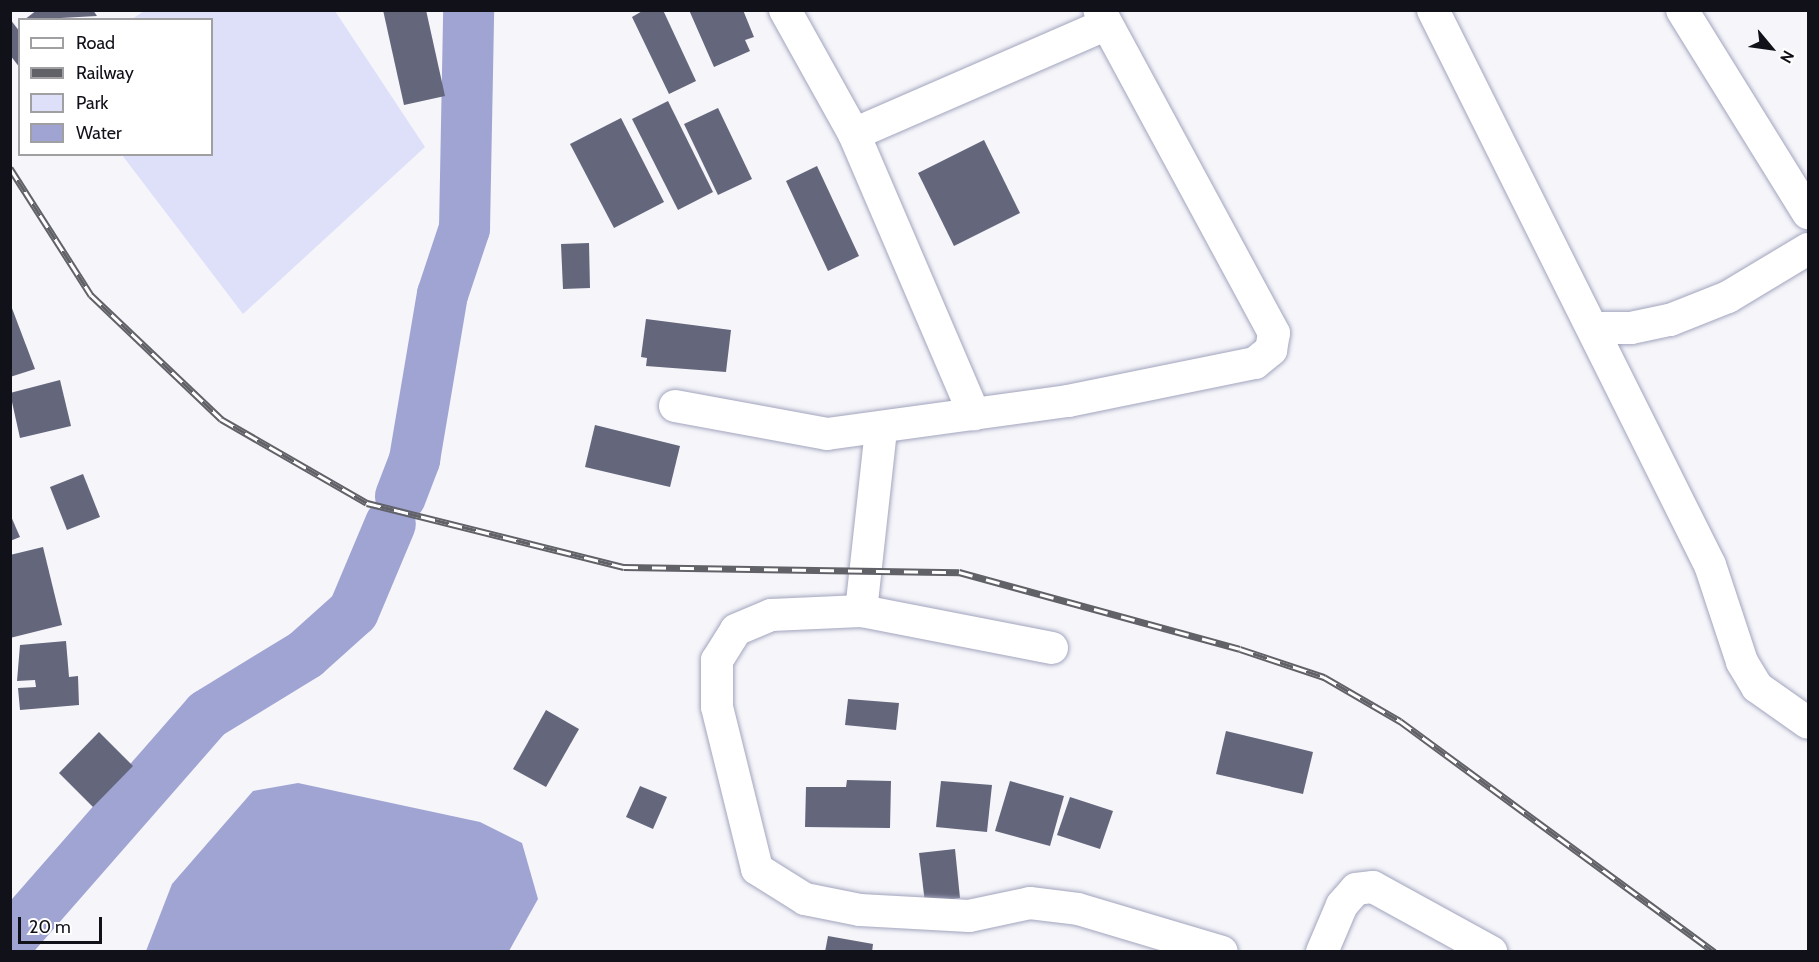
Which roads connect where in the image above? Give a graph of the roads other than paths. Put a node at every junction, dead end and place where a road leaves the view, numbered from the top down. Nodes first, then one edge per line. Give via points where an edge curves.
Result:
1 (785, 10) edge
2 (1433, 10) edge
3 (1682, 10) edge
4 (1102, 18) edge
5 (854, 134) junction
6 (1809, 213) edge
7 (1809, 249) edge
8 (1593, 328) junction
9 (675, 406) dead end
10 (974, 414) junction
11 (881, 429) junction
12 (861, 611) junction
13 (1052, 648) dead end
14 (1809, 723) edge
15 (1222, 951) edge
16 (1322, 951) edge
17 (1491, 951) edge

1 - 5 street
2 - 8 street
3 - 6 street
4 - 5 street
4 - 10 street via 1269,323 1274,333 1271,350 1255,363 1068,401
5 - 10 street
7 - 8 street via 1728,297 1670,320 1631,328
8 - 14 street via 1710,565 1742,662 1757,687
9 - 11 street via 790,431 827,434
10 - 11 street
11 - 12 street
12 - 13 street
12 - 15 street via 761,619 736,630 717,660 717,707 729,762 757,869 769,881 805,899 860,910 969,916 1030,903 1078,909
16 - 17 street via 1342,905 1356,889 1373,886

